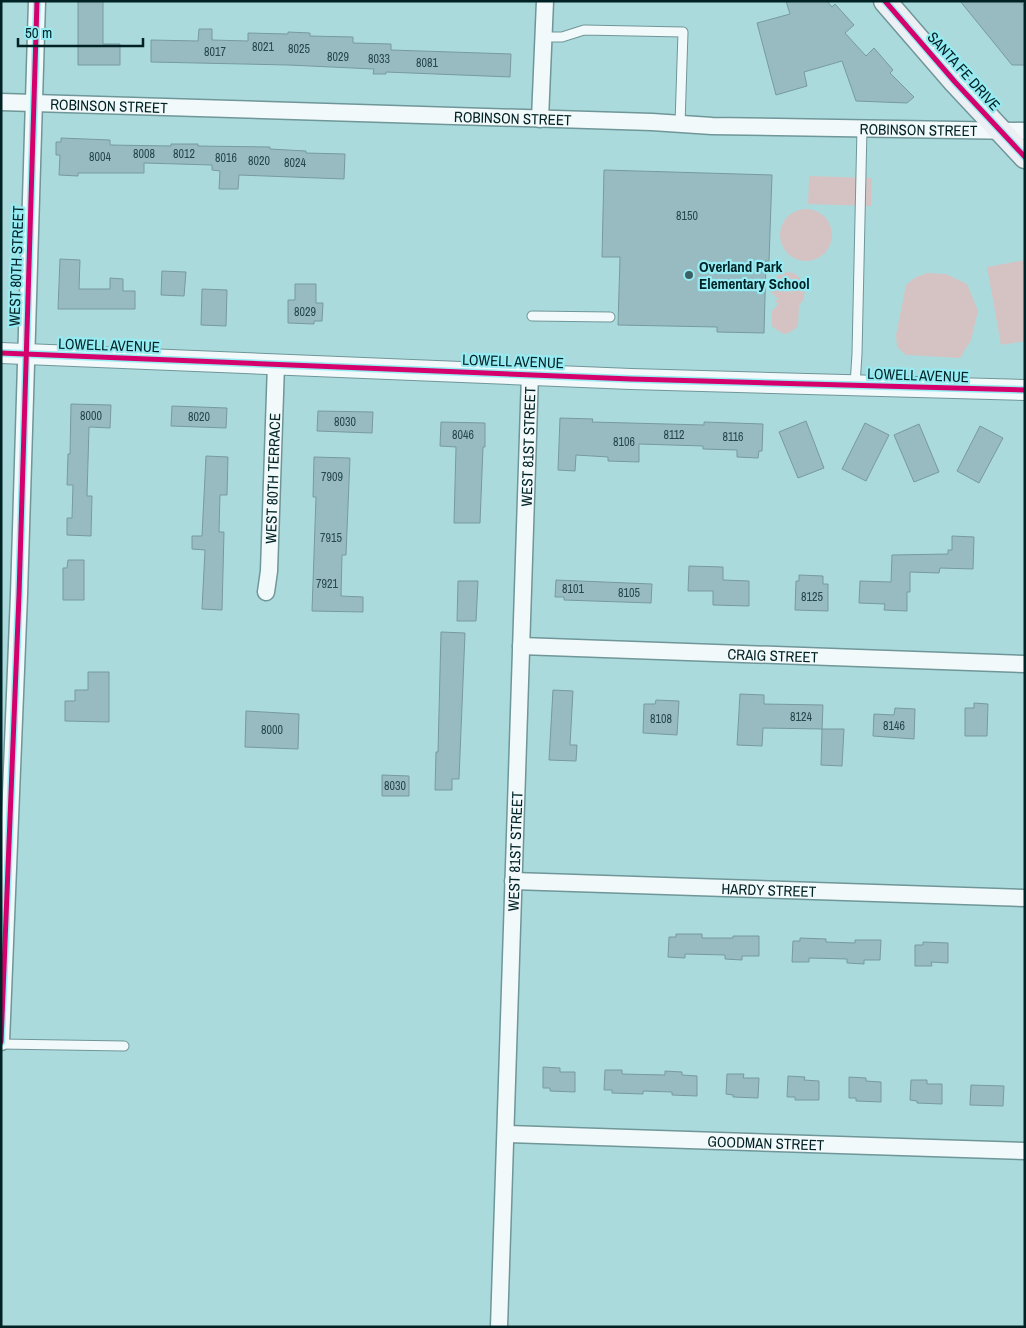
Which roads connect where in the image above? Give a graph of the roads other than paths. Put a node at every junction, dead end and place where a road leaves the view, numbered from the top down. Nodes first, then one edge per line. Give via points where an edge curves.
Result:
1 (37, 1) edge
2 (545, 1) edge
3 (885, 1) edge
4 (544, 37) junction
5 (1, 102) edge
6 (34, 103) junction
7 (540, 119) junction
8 (680, 124) junction
9 (862, 128) junction
10 (1001, 130) junction
11 (1025, 131) edge
12 (1025, 157) edge
13 (532, 316) dead end
14 (610, 317) dead end
15 (1, 354) edge
16 (26, 354) junction
17 (276, 364) junction
18 (530, 374) junction
19 (855, 385) junction
20 (1025, 390) edge
21 (266, 592) dead end
22 (521, 646) junction
23 (1025, 664) edge
24 (513, 881) junction
25 (1025, 898) edge
26 (1, 1043) edge
27 (124, 1046) dead end
28 (506, 1134) junction
29 (1025, 1151) edge
30 (499, 1327) edge

1 - 6 street, WEST 80TH STREET
2 - 4 street
3 - 10 main road, SANTA FE DRIVE
4 - 7 street
4 - 8 lane via 562,37 584,30 683,32
5 - 6 street, ROBINSON STREET
6 - 7 street, ROBINSON STREET
6 - 16 street, WEST 80TH STREET
7 - 8 street, ROBINSON STREET
8 - 9 street, ROBINSON STREET
9 - 10 street, ROBINSON STREET
9 - 19 lane
10 - 11 street, ROBINSON STREET
10 - 12 main road, SANTA FE DRIVE
13 - 14 lane
15 - 16 street, LOWELL AVENUE
16 - 17 street, LOWELL AVENUE
16 - 26 street, WEST 80TH STREET
17 - 18 street, LOWELL AVENUE
17 - 21 street, WEST 80TH TERRACE
18 - 19 street, LOWELL AVENUE
18 - 22 street, WEST 81ST STREET
19 - 20 street, LOWELL AVENUE
22 - 23 street, CRAIG STREET
22 - 24 street, WEST 81ST STREET
24 - 25 street, HARDY STREET
24 - 28 street, WEST 81ST STREET
26 - 27 lane
28 - 29 street, GOODMAN STREET
28 - 30 street, WEST 81ST STREET

